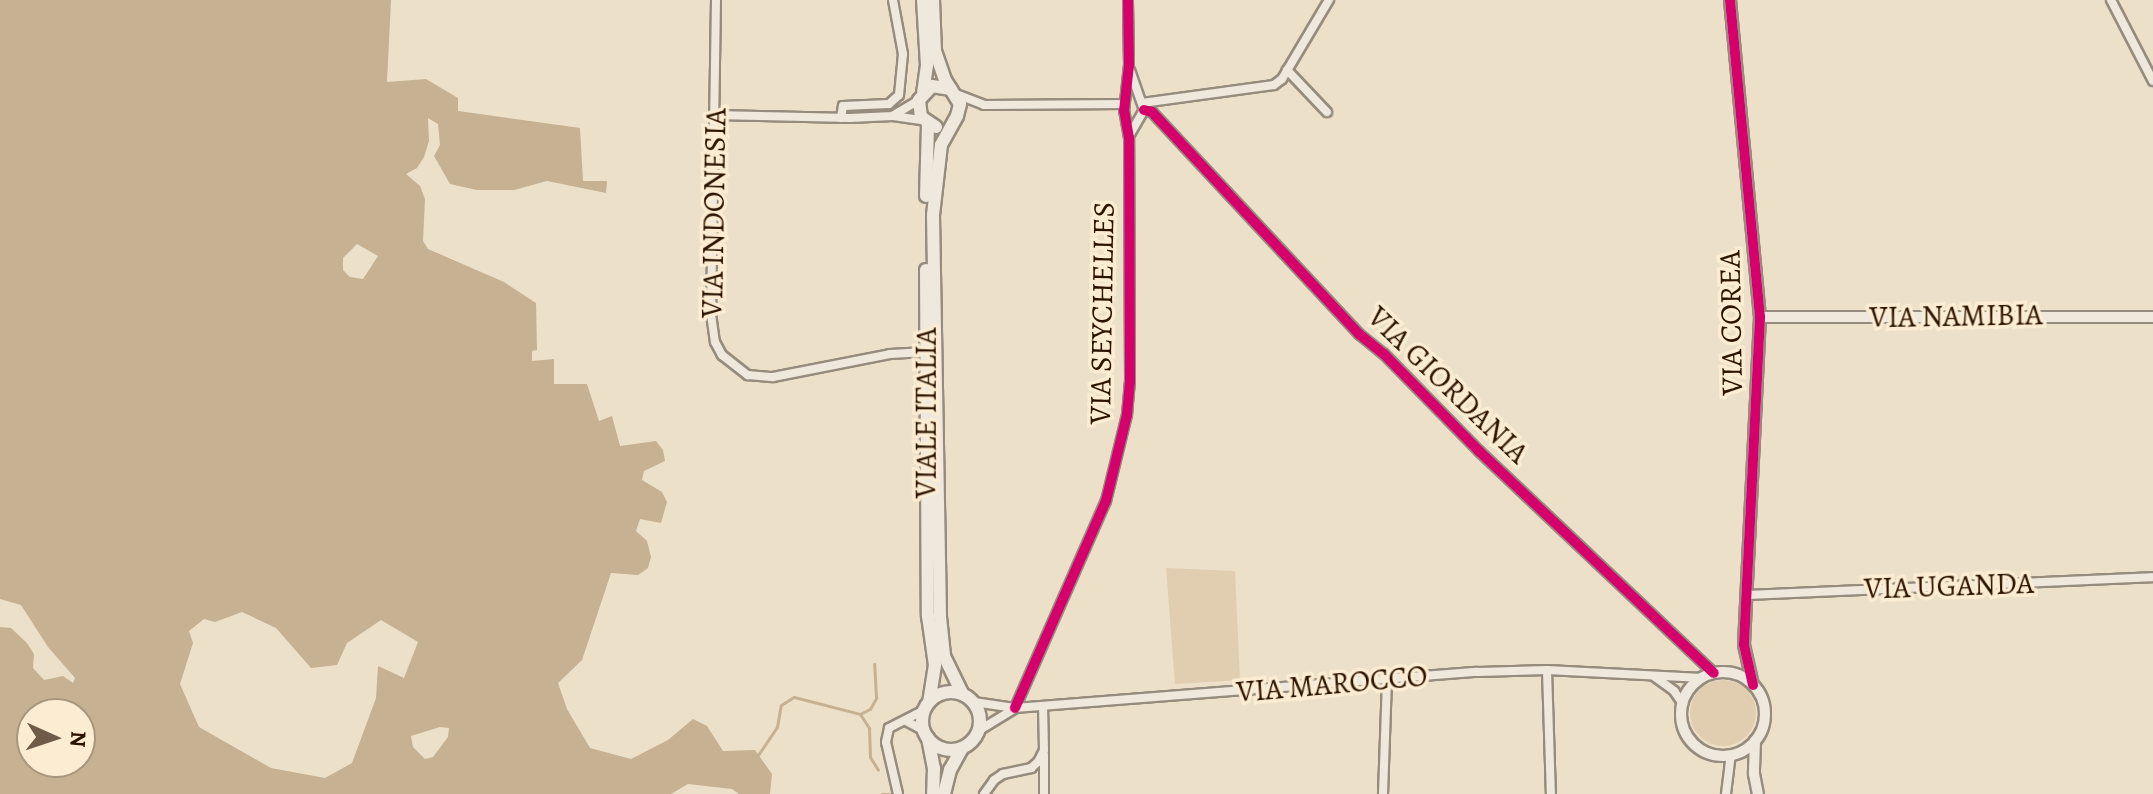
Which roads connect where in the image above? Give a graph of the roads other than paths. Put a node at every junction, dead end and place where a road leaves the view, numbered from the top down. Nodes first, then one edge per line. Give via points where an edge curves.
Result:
1 (716, 0) edge
2 (893, 0) edge
3 (923, 0) edge
4 (933, 0) edge
5 (1128, 0) edge
6 (1329, 0) edge
7 (1730, 0) edge
8 (2111, 0) edge
9 (1129, 65) junction
10 (1287, 70) junction
11 (2153, 81) edge
12 (954, 92) junction
13 (921, 96) junction
14 (1165, 101) junction
15 (984, 105) junction
16 (1125, 108) junction
17 (1141, 110) junction
18 (1327, 112) dead end
19 (715, 115) junction
20 (893, 116) junction
21 (841, 118) junction
22 (954, 118) junction
23 (1159, 121) junction
24 (926, 122) junction
25 (1129, 138) junction
26 (1760, 317) junction
27 (2153, 317) edge
28 (926, 352) junction
29 (2153, 577) edge
30 (1746, 595) junction
31 (1744, 645) junction
32 (1547, 670) junction
33 (1727, 672) junction
34 (1714, 673) junction
35 (1650, 674) junction
36 (1702, 678) junction
37 (1387, 679) junction
38 (1753, 685) junction
39 (962, 693) junction
40 (974, 702) junction
41 (1683, 704) junction
42 (926, 706) junction
43 (1043, 707) junction
44 (1015, 708) junction
45 (906, 721) junction
46 (978, 731) junction
47 (925, 734) junction
48 (1755, 741) junction
49 (962, 748) junction
50 (1044, 750) junction
51 (1735, 754) junction
52 (1754, 774) junction
53 (898, 792) edge
54 (933, 794) edge
55 (944, 794) edge
56 (984, 794) edge
57 (1044, 794) edge
58 (1383, 794) edge
59 (1551, 794) edge
60 (1726, 794) edge
61 (1758, 794) edge

1 - 19 street, VIA INDONESIA
2 - 21 street via 903,54 899,95 889,104 843,106
3 - 13 main road via 927,65
4 - 12 main road via 935,51
5 - 9 street, VIA SEYCHELLES
6 - 10 street
7 - 26 street, VIA COREA
8 - 11 street
9 - 16 street, VIA SEYCHELLES
9 - 17 street, VIA SEYCHELLES
10 - 14 street via 1274,85
10 - 18 street
12 - 13 main road via 937,85
12 - 15 street
12 - 22 main road
13 - 20 street
13 - 24 main road
14 - 17 street
14 - 23 street
15 - 16 street
15 - 22 street
16 - 17 street
16 - 17 street, VIA GIORDANIA
16 - 25 street, VIA SEYCHELLES
17 - 23 street, VIA GIORDANIA via 1152,112
17 - 25 street, VIA SEYCHELLES
19 - 21 street
19 - 28 street, VIA INDONESIA via 711,314 722,355 740,371 762,377
20 - 21 street
20 - 24 street
22 - 24 main road via 941,127
22 - 39 main road, VIALE ITALIA via 936,164 933,215 939,601 944,656
23 - 34 street, VIA GIORDANIA via 1359,334
24 - 28 main road, VIALE ITALIA
25 - 44 street, VIA SEYCHELLES via 1130,382 1123,443 1106,501
26 - 27 street, VIA NAMIBIA
26 - 30 street, VIA COREA
28 - 42 main road, VIALE ITALIA via 928,616 935,665
29 - 30 street, VIA UGANDA
30 - 31 street, VIA COREA
31 - 33 street
31 - 38 street
32 - 35 street, VIA MAROCCO
32 - 37 street, VIA MAROCCO
32 - 59 street
33 - 34 street
33 - 38 street
34 - 36 street
35 - 36 street, VIA MAROCCO
35 - 41 street via 1666,683
36 - 41 street
37 - 43 street, VIA MAROCCO
37 - 58 street
38 - 48 street via 1765,715
39 - 40 main road
39 - 42 main road via 944,692
40 - 44 street, VIA MAROCCO
40 - 46 main road via 980,716
41 - 51 street via 1691,740 1714,755
42 - 45 street
42 - 47 main road
43 - 44 street, VIA MAROCCO
43 - 50 street
44 - 46 street, VIA MAROCCO
45 - 47 street
45 - 53 street via 889,728 886,742
46 - 49 main road
47 - 49 main road via 943,749
47 - 54 main road via 934,768
48 - 51 street
48 - 52 street
49 - 55 main road
50 - 56 street via 1031,768 1003,774
50 - 57 street
51 - 52 street
51 - 60 street
52 - 61 street

